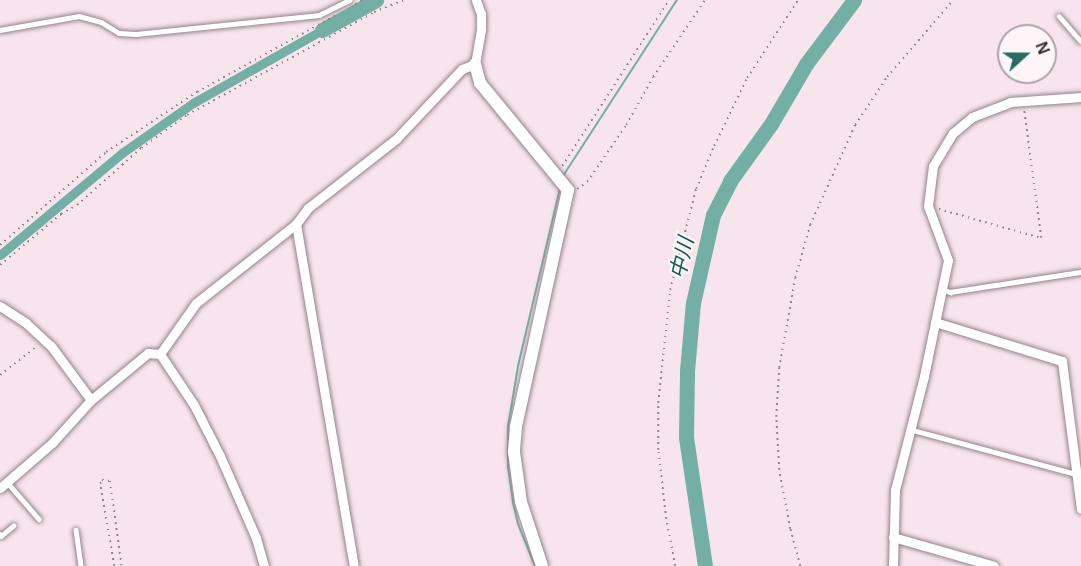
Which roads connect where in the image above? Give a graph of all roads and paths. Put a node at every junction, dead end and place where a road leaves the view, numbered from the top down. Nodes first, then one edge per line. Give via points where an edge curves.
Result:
1 (362, 0) edge
2 (404, 0) edge
3 (476, 0) edge
4 (669, 0) edge
5 (705, 0) edge
6 (798, 0) edge
7 (953, 0) edge
8 (352, 2) edge
9 (345, 10) dead end
10 (1059, 16) dead end
11 (0, 30) edge
12 (1081, 41) edge
13 (475, 64) junction
14 (1081, 97) edge
15 (1023, 100) junction
16 (562, 182) junction
17 (928, 206) junction
18 (296, 224) junction
19 (0, 245) edge
20 (0, 265) edge
21 (1081, 272) edge
22 (942, 289) junction
23 (0, 306) edge
24 (935, 322) junction
25 (45, 340) junction
26 (160, 354) junction
27 (0, 375) edge
28 (91, 400) junction
29 (909, 429) junction
30 (1078, 474) edge
31 (3, 485) edge
32 (1081, 509) edge
33 (39, 519) dead end
34 (13, 526) dead end
35 (76, 530) dead end
36 (0, 534) edge
37 (893, 537) junction
38 (81, 566) edge
39 (114, 566) edge
40 (122, 566) edge
41 (264, 566) edge
42 (354, 566) edge
43 (542, 566) edge
44 (675, 566) edge
45 (800, 566) edge
46 (892, 566) edge
47 (994, 566) edge

1 - 8 path
2 - 20 path via 374,12 187,116 141,148
3 - 13 street via 481,29
4 - 16 path
5 - 16 path via 587,182 582,188
6 - 44 path via 747,78 714,146 696,189 673,280 664,336 658,450
7 - 45 path via 887,77 855,125 810,225 795,279 779,368 776,417 779,470
8 - 11 lane via 319,15 136,34 119,33 80,16
9 - 19 path via 198,92 106,152
10 - 12 lane
13 - 16 street via 480,83
13 - 18 street via 462,69 396,139 308,208
14 - 15 street
15 - 17 street via 978,114 952,133 933,166
15 - 17 path via 1041,238
16 - 43 street via 514,452 520,502
17 - 22 street via 947,254
18 - 26 street via 196,303
18 - 42 street
21 - 22 lane via 950,292
22 - 24 street
23 - 25 street
24 - 29 street
24 - 30 street via 1062,361
25 - 27 path
25 - 28 street
26 - 28 street via 148,353
26 - 41 street via 194,405 220,456
28 - 31 street via 52,443
29 - 30 lane
29 - 37 street via 895,490
30 - 32 street
31 - 33 lane
34 - 36 lane
35 - 38 lane
37 - 46 street
37 - 47 street
39 - 40 path via 102,480 110,482

